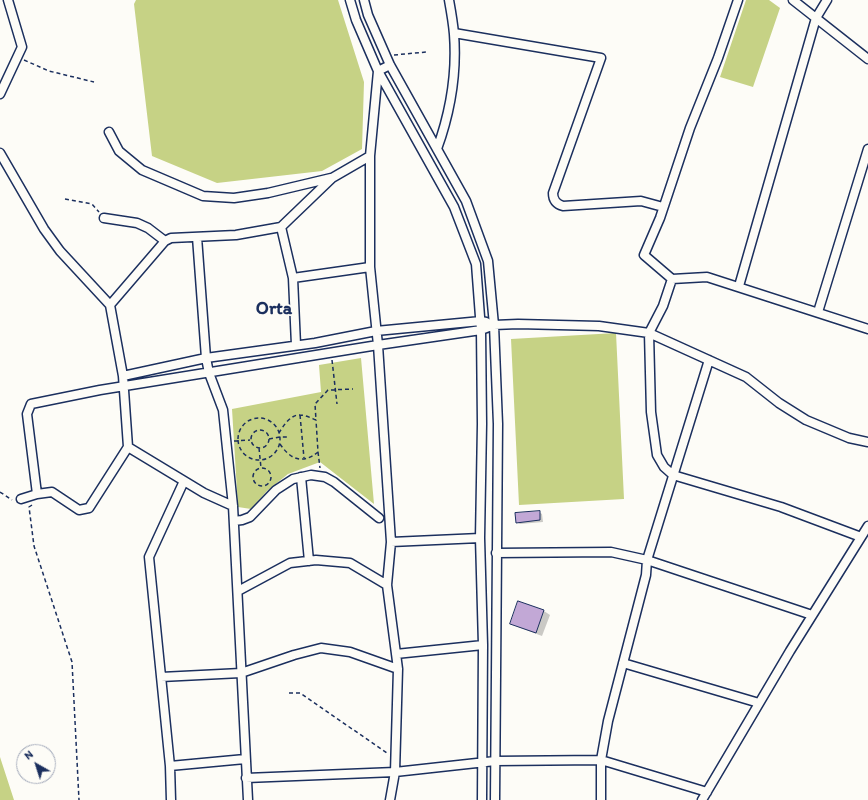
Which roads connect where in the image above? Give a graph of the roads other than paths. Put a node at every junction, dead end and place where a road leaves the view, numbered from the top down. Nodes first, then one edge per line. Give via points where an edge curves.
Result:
1 (8, 0) edge
2 (350, 0) edge
3 (364, 0) edge
4 (449, 0) edge
5 (738, 0) edge
6 (793, 0) edge
7 (827, 0) edge
8 (816, 18) junction
9 (454, 33) junction
10 (868, 59) edge
11 (390, 66) junction
12 (378, 71) junction
13 (1, 90) edge
14 (109, 132) dead end
15 (436, 149) junction
16 (868, 149) edge
17 (0, 153) edge
18 (370, 156) junction
19 (332, 178) junction
20 (663, 207) junction
21 (104, 218) road end
22 (281, 227) junction
23 (197, 237) junction
24 (165, 242) junction
25 (370, 267) junction
26 (293, 278) junction
27 (672, 279) junction
28 (739, 286) junction
29 (110, 305) junction
30 (818, 312) junction
31 (481, 321) junction
32 (494, 325) junction
33 (868, 329) edge
34 (481, 330) junction
35 (376, 331) junction
36 (649, 333) junction
37 (296, 345) junction
38 (378, 345) junction
39 (206, 358) junction
40 (709, 360) junction
41 (209, 373) junction
42 (123, 376) junction
43 (123, 387) junction
44 (868, 442) edge
45 (128, 447) junction
46 (674, 475) junction
47 (301, 477) junction
48 (184, 481) junction
49 (37, 494) junction
50 (21, 499) road end
51 (233, 506) junction
52 (379, 518) dead end
53 (234, 521) junction
54 (868, 526) edge
55 (861, 537) junction
56 (480, 538) junction
57 (391, 542) junction
58 (496, 553) junction
59 (647, 560) junction
60 (309, 561) junction
61 (387, 585) junction
62 (238, 591) junction
63 (812, 615) junction
64 (484, 645) junction
65 (396, 654) junction
66 (624, 663) junction
67 (398, 669) junction
68 (241, 673) junction
69 (161, 677) junction
70 (759, 703) junction
71 (245, 759) junction
72 (601, 760) junction
73 (495, 761) junction
74 (483, 762) junction
75 (170, 766) junction
76 (394, 772) junction
77 (246, 778) junction
78 (707, 792) junction
79 (172, 800) edge
80 (248, 800) edge
81 (390, 800) edge
82 (482, 800) edge
83 (495, 800) edge
84 (601, 800) edge
85 (702, 800) edge

1 - 13 street via 22,47
2 - 12 street
3 - 11 street
4 - 9 street
5 - 20 street
6 - 8 street
7 - 8 street
8 - 10 street
8 - 28 street
9 - 15 street via 452,90 444,129
9 - 20 street via 601,58 553,193 554,199 563,206 641,201
11 - 12 street
11 - 15 street
12 - 18 street
12 - 31 street via 454,207 476,264
14 - 19 street via 119,151 142,170 203,196 234,198
15 - 32 street via 466,201 488,261
16 - 30 street
17 - 29 street via 44,229 60,251
18 - 19 street
18 - 25 street
19 - 22 street
20 - 27 street via 644,255
21 - 24 street via 137,223 148,228
22 - 23 street via 236,235
22 - 26 street
23 - 24 street via 171,238
23 - 39 street
24 - 29 street
25 - 26 street
25 - 35 street
26 - 37 street
27 - 28 street via 707,277
27 - 36 street via 663,306
28 - 30 street
29 - 42 street
30 - 33 street
31 - 32 street
31 - 34 street
31 - 35 street
32 - 34 street
32 - 36 street via 600,326
32 - 58 street via 498,424
34 - 38 street
34 - 56 street
35 - 37 street
35 - 38 street
36 - 40 street
36 - 46 street via 651,412 658,455 664,467
37 - 39 street
38 - 41 street
38 - 57 street
39 - 41 street
39 - 42 street
40 - 44 street via 746,377 806,420 849,438
40 - 46 street
41 - 43 street
41 - 51 street via 223,410
42 - 43 street
43 - 45 street
43 - 49 street via 31,404 27,414
45 - 48 street
45 - 49 street via 89,508 78,510 52,492
46 - 55 street via 781,507
46 - 59 street
47 - 52 street via 321,476 334,482
47 - 53 street via 276,490 250,517
47 - 60 street
48 - 51 street
48 - 69 street via 149,557
49 - 50 street
51 - 53 street
53 - 62 street
54 - 55 street
55 - 63 street
56 - 57 street
56 - 64 street
57 - 61 street
58 - 59 street via 611,552
58 - 73 street
59 - 63 street
59 - 66 street via 646,575
60 - 61 street via 350,563
60 - 62 street via 290,563
61 - 65 street
62 - 68 street
63 - 70 street
64 - 65 street
64 - 74 street
65 - 67 street
66 - 70 street
66 - 72 street via 608,721
67 - 68 street via 350,652 321,648
67 - 76 street
68 - 69 street
68 - 71 street
69 - 75 street
70 - 78 street
71 - 75 street
71 - 77 street
72 - 73 street
72 - 78 street
72 - 84 street
73 - 74 street
73 - 83 street
74 - 76 street
74 - 82 street
75 - 79 street
76 - 77 street
76 - 81 street
77 - 80 street
78 - 85 street

